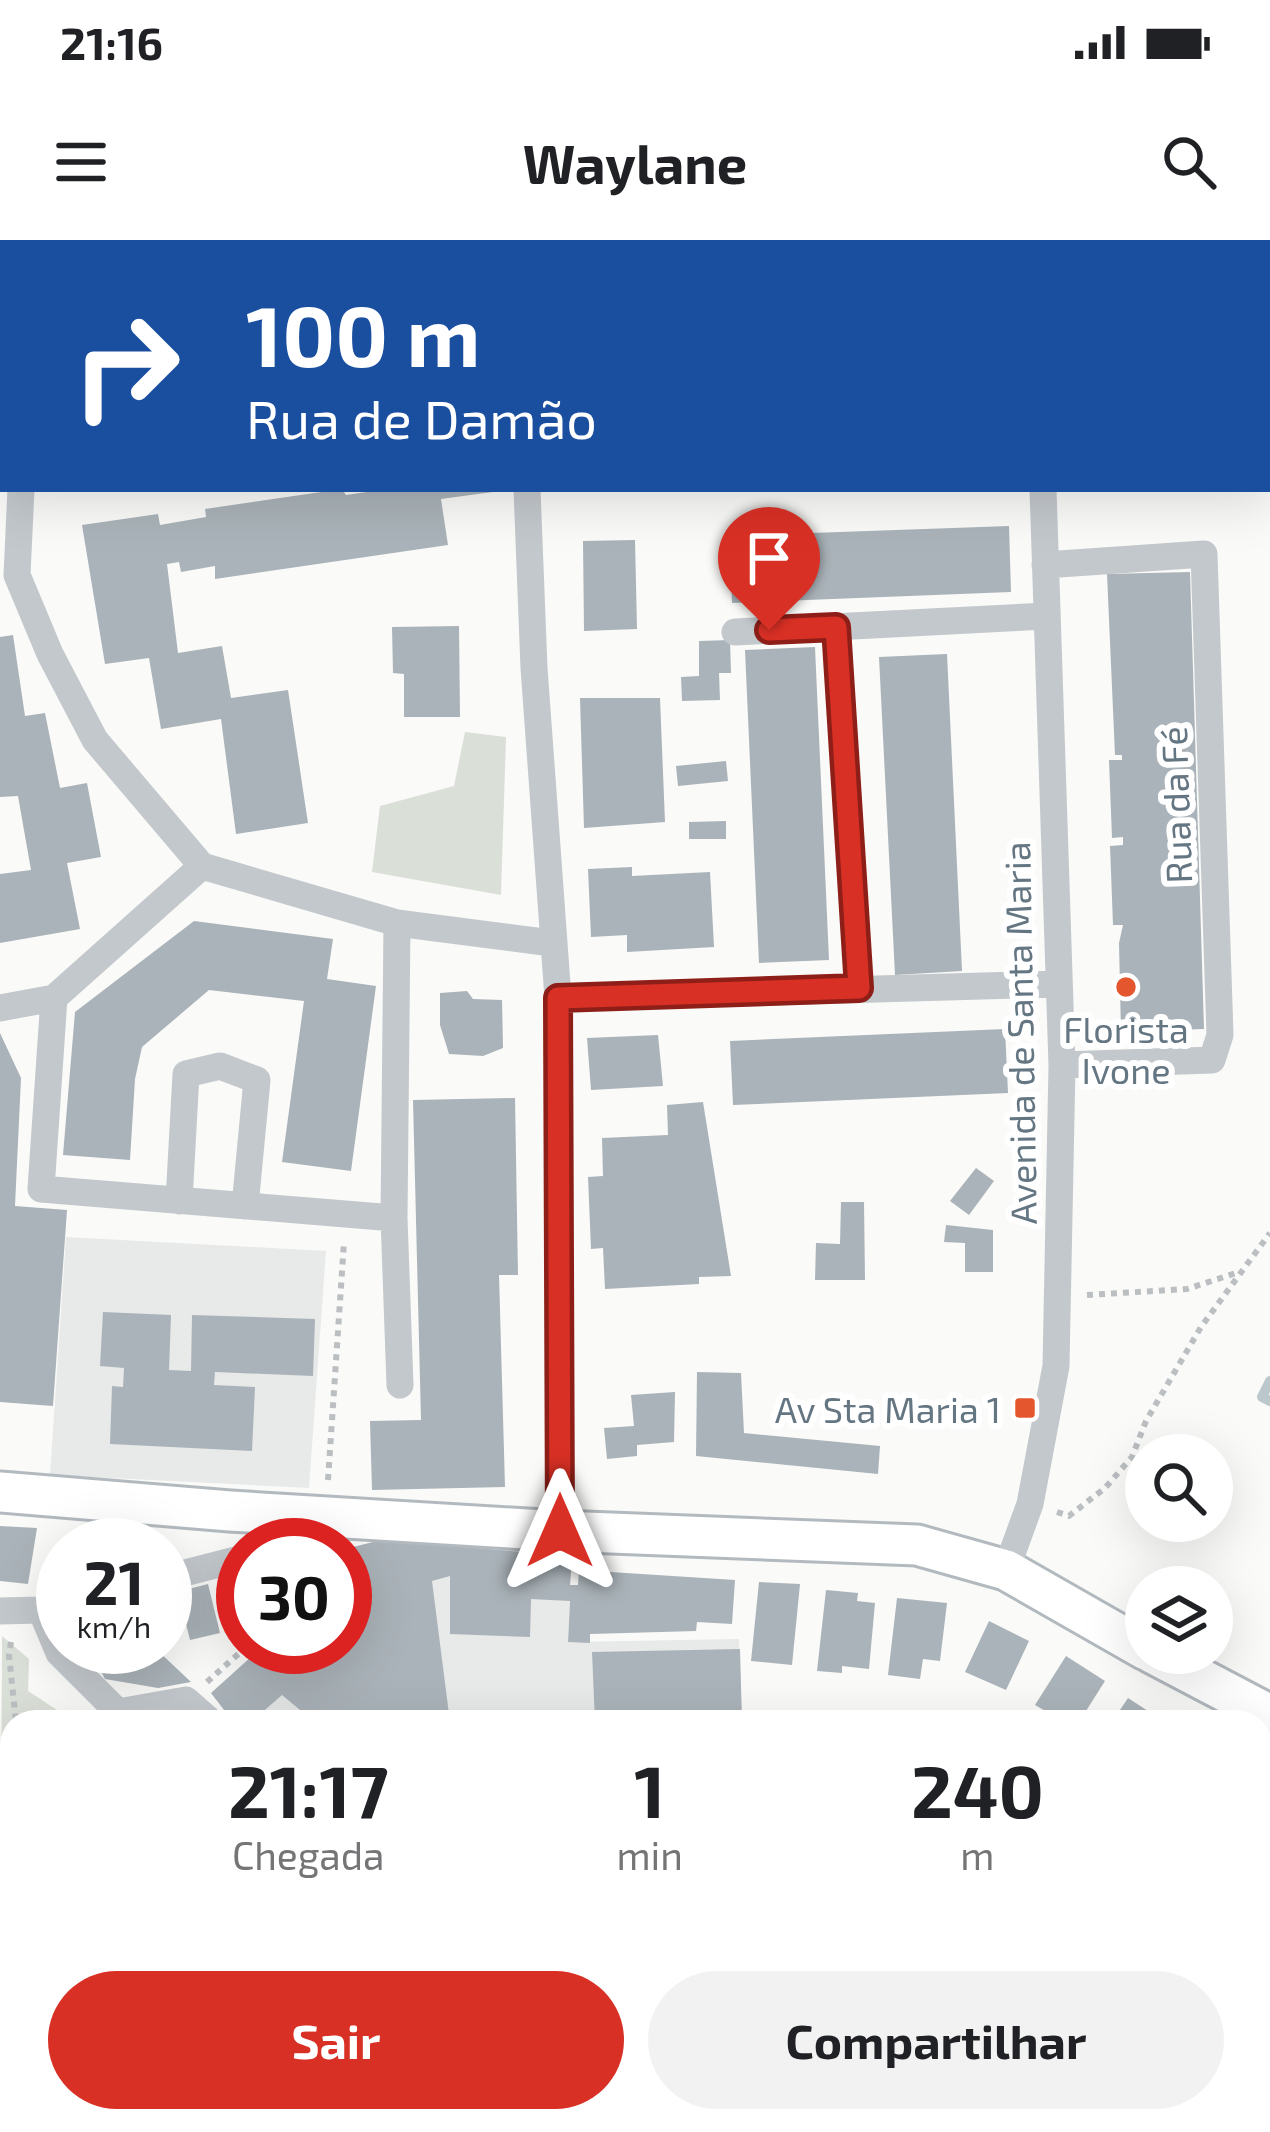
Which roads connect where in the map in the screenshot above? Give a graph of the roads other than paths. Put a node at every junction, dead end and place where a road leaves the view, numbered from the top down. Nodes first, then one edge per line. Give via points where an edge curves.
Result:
1 (20, 492) edge
2 (526, 492) edge
3 (1043, 492) edge
4 (1045, 565) junction
5 (1047, 616) junction
6 (836, 627) junction
7 (735, 632) dead end
8 (202, 866) junction
9 (397, 923) junction
10 (552, 943) junction
11 (1057, 984) junction
12 (859, 988) junction
13 (54, 998) junction
14 (558, 998) junction
15 (0, 1008) edge
16 (1062, 1065) junction
17 (179, 1201) junction
18 (245, 1206) junction
19 (394, 1218) junction
20 (400, 1385) dead end
21 (0, 1492) edge
22 (313, 1516) junction
23 (310, 1518) edge
24 (560, 1531) junction
25 (1006, 1570) junction
26 (36, 1608) edge
27 (0, 1611) edge
28 (1125, 1638) edge
29 (80, 1674) edge
30 (1191, 1674) edge
31 (116, 1710) edge
32 (129, 1710) edge
33 (197, 1710) edge
34 (1260, 1710) edge

1 - 8 street via 17,575 50,654 95,740
2 - 10 street
3 - 4 street, Avenida de Santa Maria
4 - 5 street, Avenida de Santa Maria
4 - 16 street, Rua da Fé via 1204,554 1220,1035 1212,1060
5 - 6 street
5 - 11 street, Avenida de Santa Maria
6 - 7 street
6 - 12 street
8 - 9 street
8 - 13 street
9 - 10 street
9 - 19 street
10 - 14 street
11 - 12 street
11 - 16 street, Avenida de Santa Maria
12 - 14 street
13 - 15 street
13 - 17 street via 41,1189
14 - 24 street
16 - 25 street, Avenida de Santa Maria via 1055,1366 1030,1504
17 - 18 street
17 - 18 street via 186,1074 220,1066 256,1080
18 - 19 street
19 - 20 street
21 - 22 street
22 - 23 street
22 - 24 street
24 - 25 street via 878,1542
25 - 28 street
26 - 27 street
29 - 31 street
30 - 34 street
32 - 33 street via 186,1700

